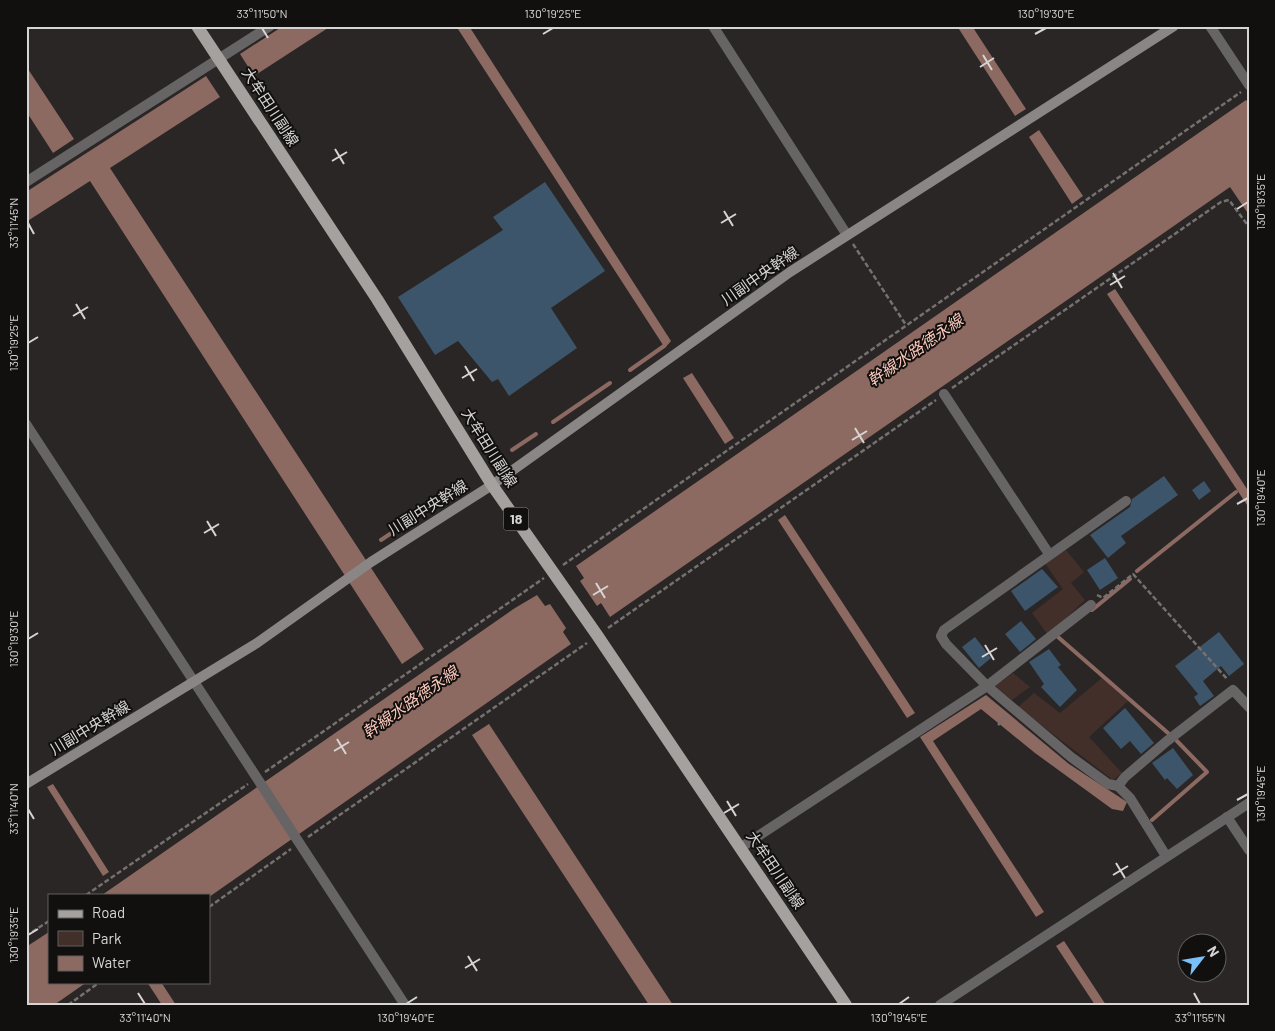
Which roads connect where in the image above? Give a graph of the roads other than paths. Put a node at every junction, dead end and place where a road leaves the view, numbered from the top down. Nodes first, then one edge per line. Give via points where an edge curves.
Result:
1 (198, 26) edge
2 (270, 26) edge
3 (713, 26) edge
4 (1174, 26) edge
5 (1210, 26) edge
6 (219, 59) junction
7 (1249, 86) edge
8 (26, 182) edge
9 (847, 235) junction
10 (944, 394) road end
11 (26, 424) edge
12 (492, 485) junction
13 (1126, 501) dead end
14 (1049, 554) junction
15 (1092, 605) dead end
16 (193, 682) junction
17 (987, 686) junction
18 (1249, 707) edge
19 (26, 784) edge
20 (1118, 786) junction
21 (1249, 803) edge
22 (1227, 817) junction
23 (740, 848) junction
24 (1249, 850) edge
25 (1166, 856) junction
26 (405, 1005) edge
27 (846, 1005) edge
28 (940, 1005) edge

1 - 6 main road, 大牟田川副線 / 18
2 - 6 street
3 - 9 street
4 - 9 street, 川副中央幹線
5 - 7 street
6 - 8 street
6 - 12 main road, 大牟田川副線 / 18 via 377,299
9 - 12 street, 川副中央幹線 via 790,272
10 - 14 street
11 - 16 street
12 - 16 street, 川副中央幹線 via 371,562 257,643
12 - 23 main road, 大牟田川副線 / 18 via 598,635
13 - 14 street
14 - 17 street via 944,630 941,636
15 - 17 street
16 - 19 street, 川副中央幹線
16 - 26 street
17 - 20 street via 1071,757 1108,784
17 - 23 street
18 - 20 street via 1233,690 1167,741
20 - 25 street via 1130,798
21 - 22 street
22 - 24 street
22 - 25 street
23 - 27 main road, 大牟田川副線 / 18
25 - 28 street

